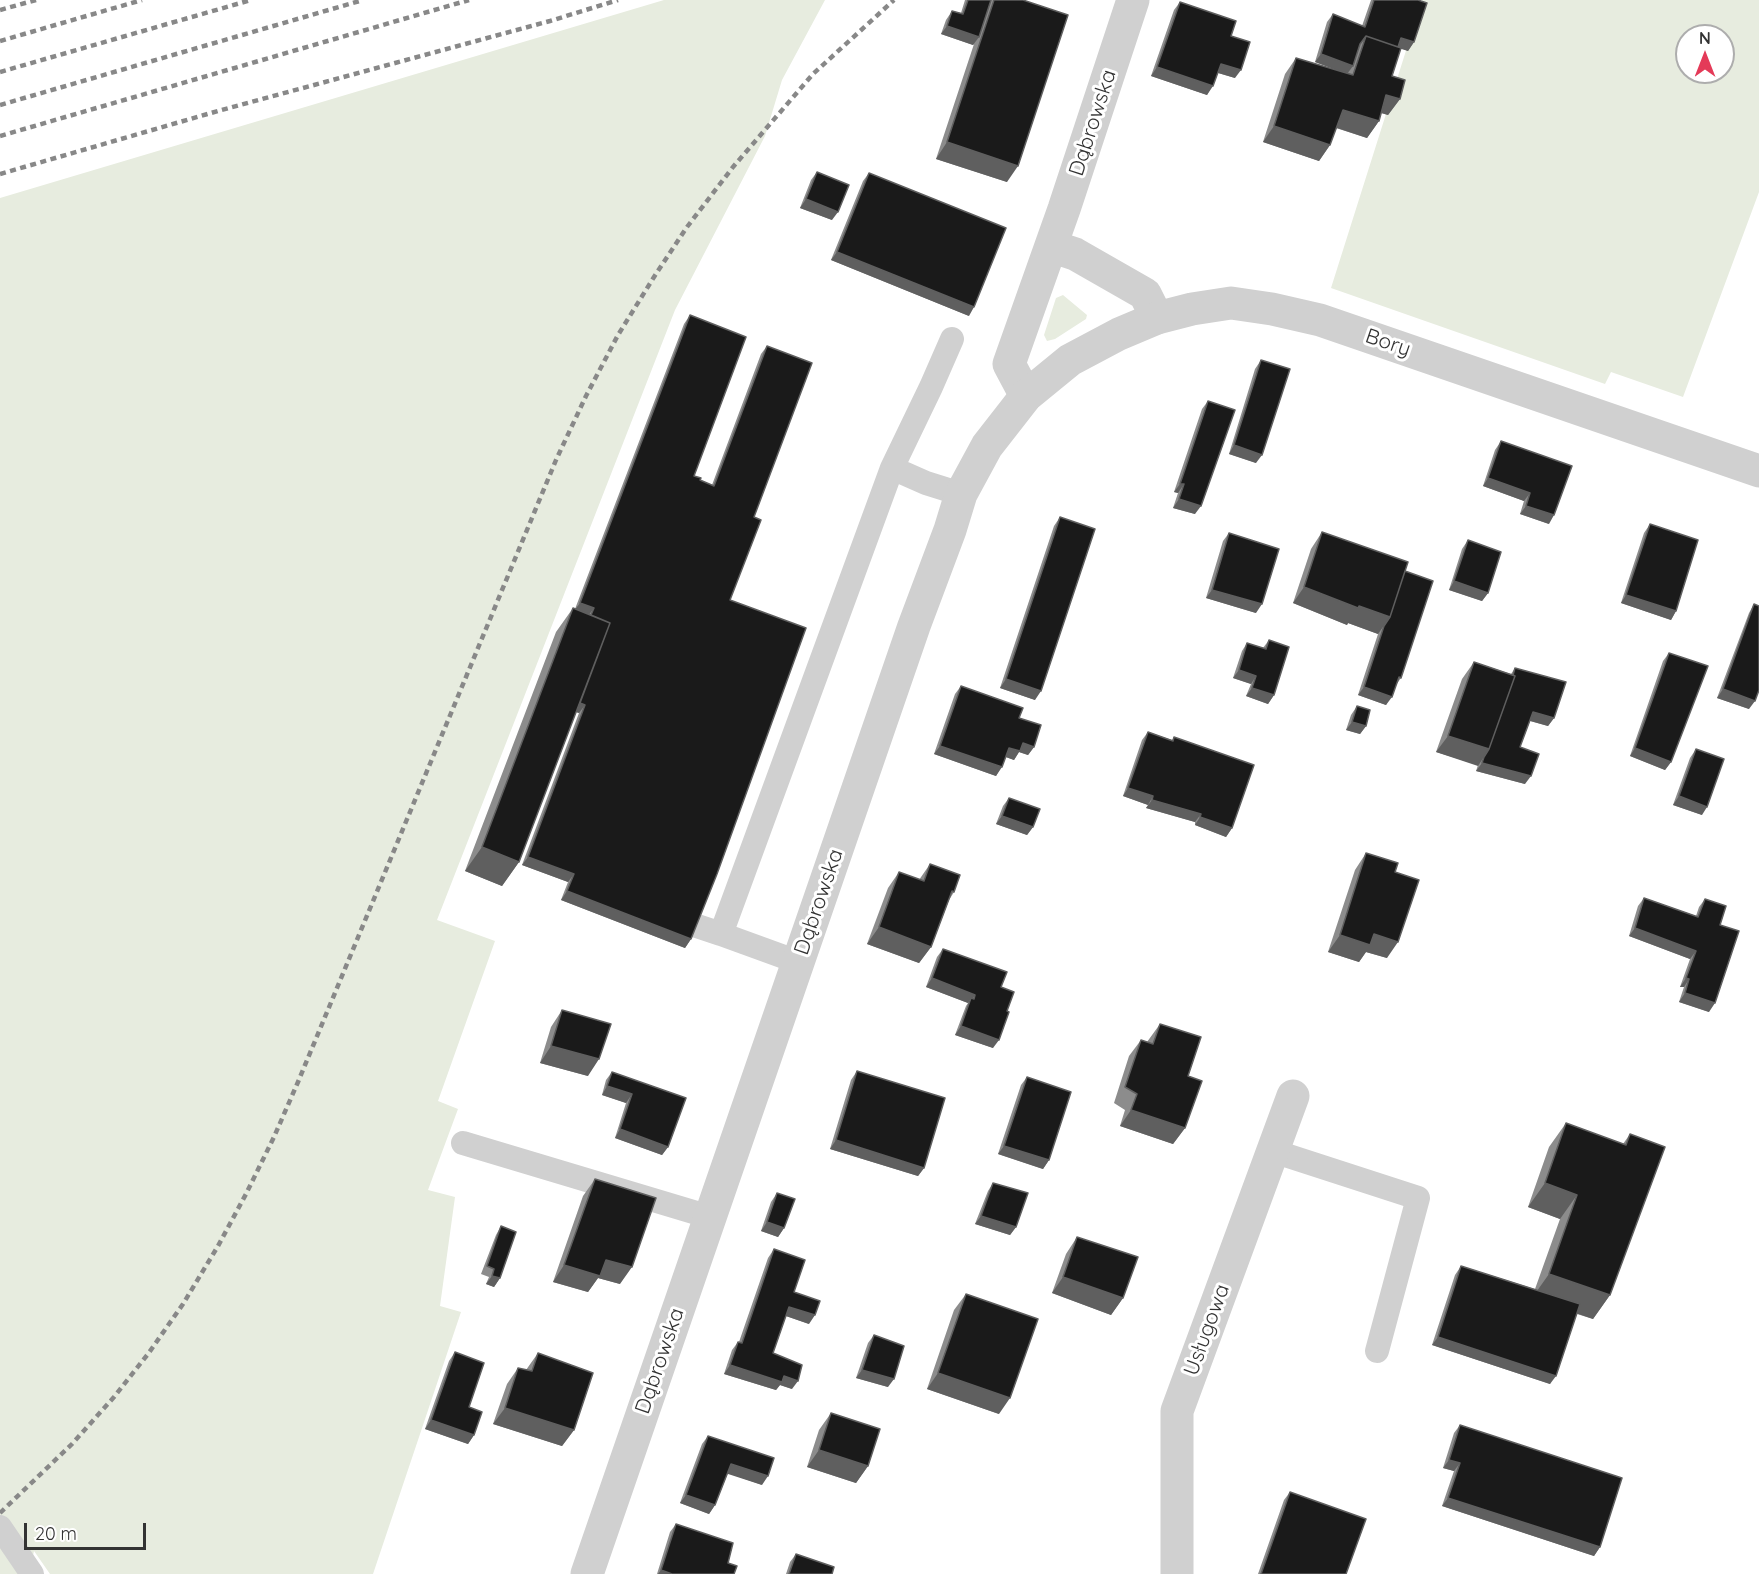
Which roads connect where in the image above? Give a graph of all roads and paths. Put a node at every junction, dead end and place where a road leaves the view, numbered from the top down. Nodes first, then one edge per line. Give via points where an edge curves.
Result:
1 (1133, 0) edge
2 (1051, 246) junction
3 (1157, 318) junction
4 (952, 339) dead end
5 (1026, 396) junction
6 (892, 468) junction
7 (1759, 471) edge
8 (961, 494) junction
9 (647, 910) edge
10 (721, 934) junction
11 (798, 962) junction
12 (1293, 1096) dead end
13 (463, 1143) dead end
14 (1273, 1151) junction
15 (710, 1217) junction
16 (1377, 1351) dead end
17 (0, 1527) edge
18 (32, 1574) edge
19 (587, 1574) edge
20 (1177, 1574) edge

1 - 2 street, Dąbrowska
2 - 3 street via 1075,254 1145,294
2 - 5 street, Dąbrowska via 1009,364
3 - 5 street, Bory via 1070,360
3 - 7 street, Bory via 1231,303 1320,320
4 - 6 lane
5 - 8 street, Dąbrowska via 987,446
6 - 8 lane
6 - 10 lane
8 - 11 street, Dąbrowska
9 - 10 lane
10 - 11 lane
11 - 15 street, Dąbrowska
12 - 14 street, Usługowa
13 - 15 lane
14 - 16 lane via 1418,1198
14 - 20 street, Usługowa via 1177,1411
15 - 19 street, Dąbrowska
17 - 18 lane

